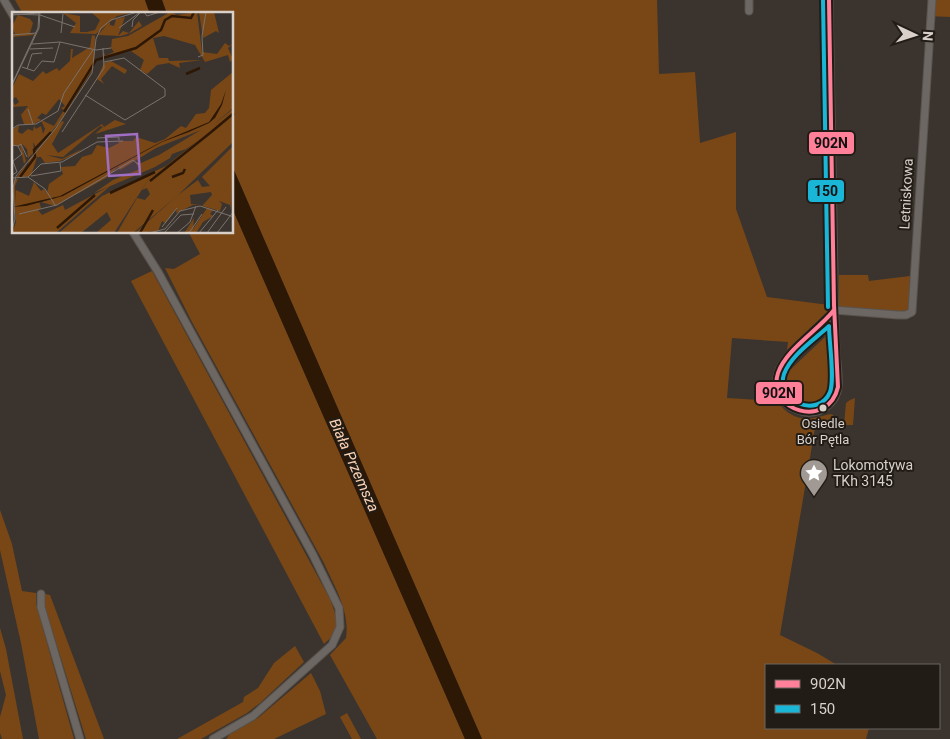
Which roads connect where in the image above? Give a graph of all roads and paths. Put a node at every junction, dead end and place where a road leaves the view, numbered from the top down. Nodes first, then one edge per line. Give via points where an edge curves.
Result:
1 (4, 0) edge
2 (749, 0) edge
3 (829, 0) edge
4 (932, 0) edge
5 (749, 11) dead end
6 (12, 14) edge
7 (134, 234) edge
8 (834, 310) junction
9 (41, 594) dead end
10 (80, 739) edge
11 (213, 739) edge

1 - 6 street
2 - 5 street
3 - 8 street
4 - 8 street, Letniskowa via 912,312 898,315
7 - 11 street via 313,555 339,608 340,627 332,645 253,716
8 - 8 street via 824,324 783,363 776,376 780,396 786,404 798,410 820,411 832,402 838,388
9 - 10 street via 41,607

